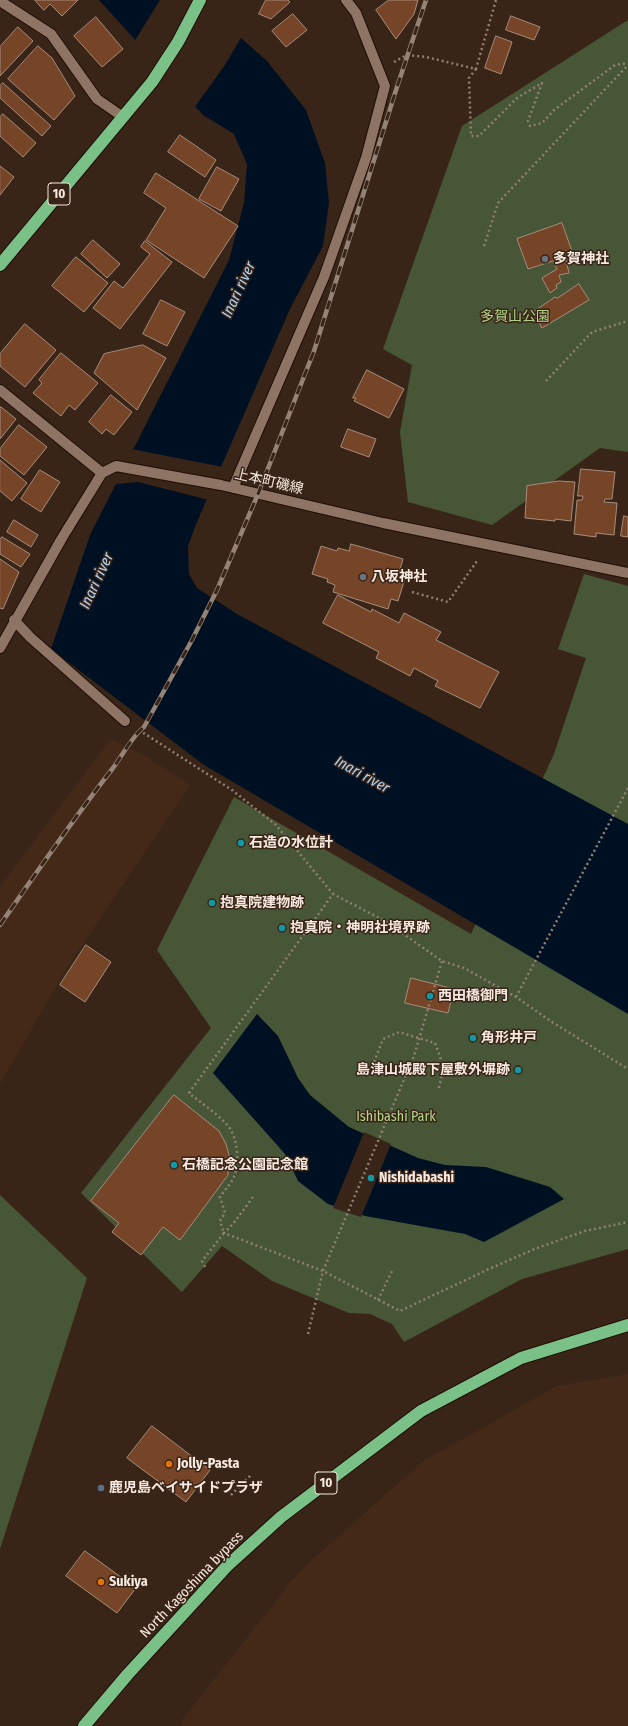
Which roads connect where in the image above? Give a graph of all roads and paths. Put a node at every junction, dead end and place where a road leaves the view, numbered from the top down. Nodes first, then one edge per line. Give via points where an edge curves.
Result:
1 (200, 0) edge
2 (346, 0) edge
3 (496, 0) edge
4 (0, 1) edge
5 (628, 64) edge
6 (476, 69) junction
7 (379, 71) junction
8 (123, 117) junction
9 (484, 246) dead end
10 (0, 265) edge
11 (628, 321) edge
12 (546, 381) dead end
13 (0, 390) edge
14 (102, 473) junction
15 (232, 488) junction
16 (489, 543) junction
17 (628, 572) edge
18 (412, 592) dead end
19 (14, 620) junction
20 (0, 648) edge
21 (125, 721) joint
22 (628, 788) edge
23 (333, 894) junction
24 (442, 961) junction
25 (516, 997) junction
26 (420, 1037) junction
27 (374, 1062) dead end
28 (628, 1069) edge
29 (438, 1091) dead end
30 (253, 1197) dead end
31 (628, 1222) edge
32 (224, 1233) junction
33 (204, 1267) dead end
34 (393, 1269) dead end
35 (323, 1271) junction
36 (378, 1300) junction
37 (628, 1325) edge
38 (308, 1334) dead end
39 (252, 1474) dead end
40 (231, 1495) dead end
41 (84, 1726) edge

1 - 8 highway, 10 via 178,42 152,82
2 - 7 street via 356,14
3 - 6 path
4 - 8 street via 51,34 97,99
5 - 6 path via 615,65 554,110 542,123 530,126 528,121 542,82 517,98 479,136 471,136 469,78
5 - 9 path via 498,204
6 - 7 path via 407,55
7 - 15 street via 385,86 366,158 324,277
8 - 10 highway, 10
11 - 12 path via 592,332
13 - 14 street
14 - 15 street, 上本町磯線 via 116,466
14 - 19 street
15 - 16 street, 上本町磯線 via 383,523
16 - 17 street, 上本町磯線
16 - 18 path via 448,602
19 - 20 street
19 - 21 street
21 - 23 path via 232,790 276,825
22 - 25 path
23 - 24 path via 385,921
23 - 32 path via 190,1093 228,1126 234,1137 236,1171 220,1197 224,1213 220,1221
24 - 25 path via 464,968
24 - 26 path
25 - 28 path
26 - 27 path via 399,1032 384,1039
26 - 29 path via 435,1043 444,1068
26 - 35 path
30 - 32 path
31 - 36 path via 585,1231 538,1248 400,1311
32 - 33 path via 202,1260
32 - 35 path
34 - 36 path
35 - 36 path
35 - 38 path
37 - 41 highway, North Kagoshima bypass / 10 via 521,1358 421,1411 281,1517 228,1565
39 - 40 path

